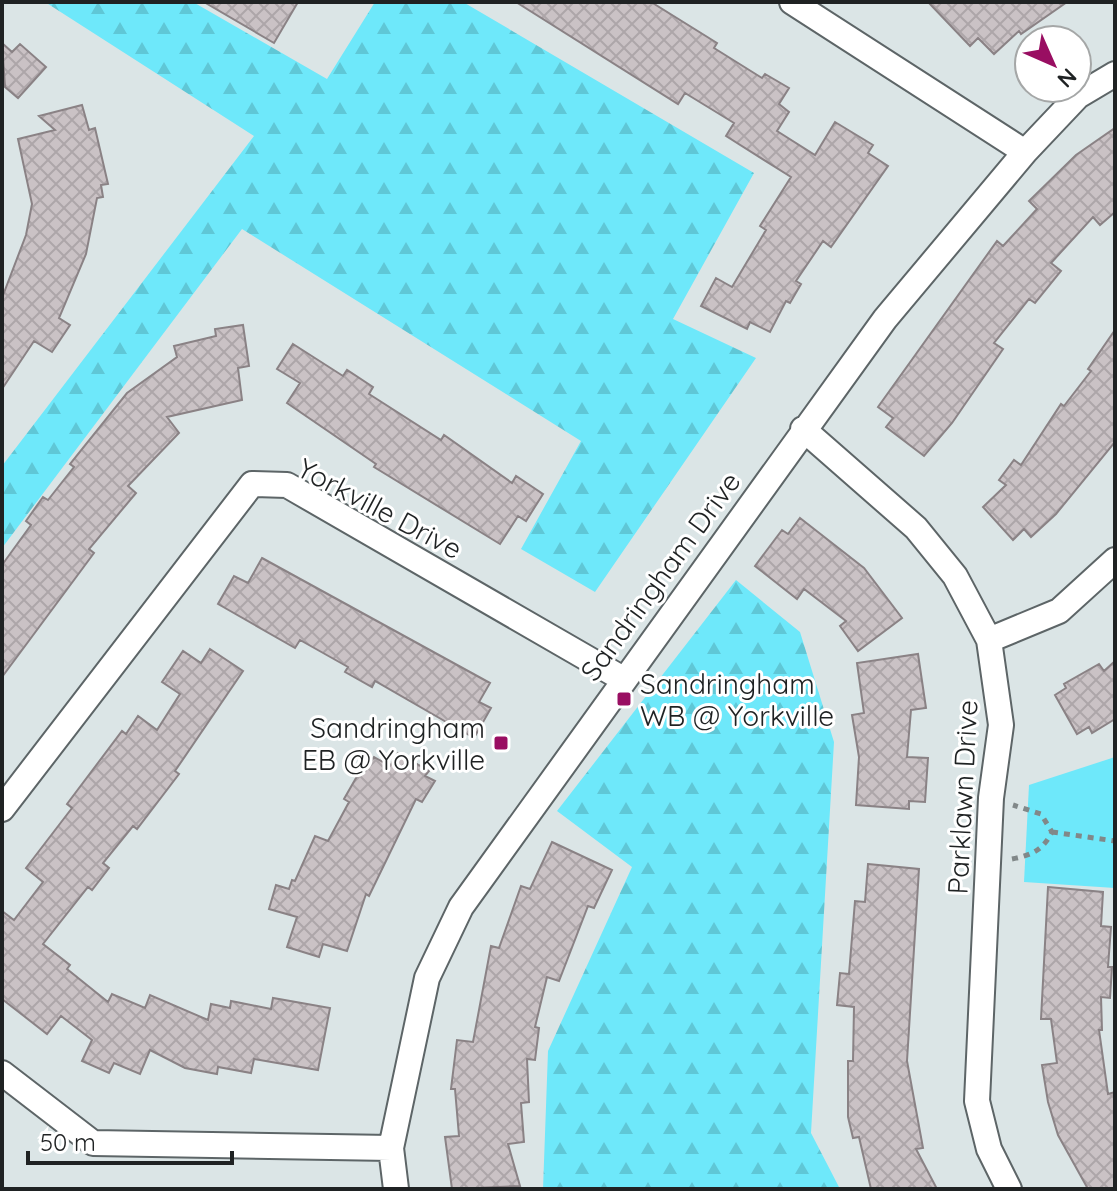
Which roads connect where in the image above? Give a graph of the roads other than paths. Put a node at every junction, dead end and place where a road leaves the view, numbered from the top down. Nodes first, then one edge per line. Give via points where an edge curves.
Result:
1 (792, 2) edge
2 (1115, 74) edge
3 (1025, 152) junction
4 (803, 429) junction
5 (1115, 560) edge
6 (989, 640) junction
7 (623, 679) junction
8 (2, 809) edge
9 (2, 1073) edge
10 (391, 1148) junction
11 (396, 1189) edge
12 (1009, 1189) edge

1 - 3 street
2 - 3 street, Sandringham Drive via 1078,96
3 - 4 street, Sandringham Drive via 885,319
4 - 6 street, Parklawn Drive via 916,528 955,576
4 - 7 street, Sandringham Drive
5 - 6 street via 1059,611
6 - 12 street, Parklawn Drive via 1001,725 991,798 977,1101 989,1149
7 - 8 street, Yorkville Drive via 287,485 252,484
7 - 10 street, Sandringham Drive via 461,907 427,978
9 - 10 street via 93,1143
10 - 11 street, Sandringham Drive

